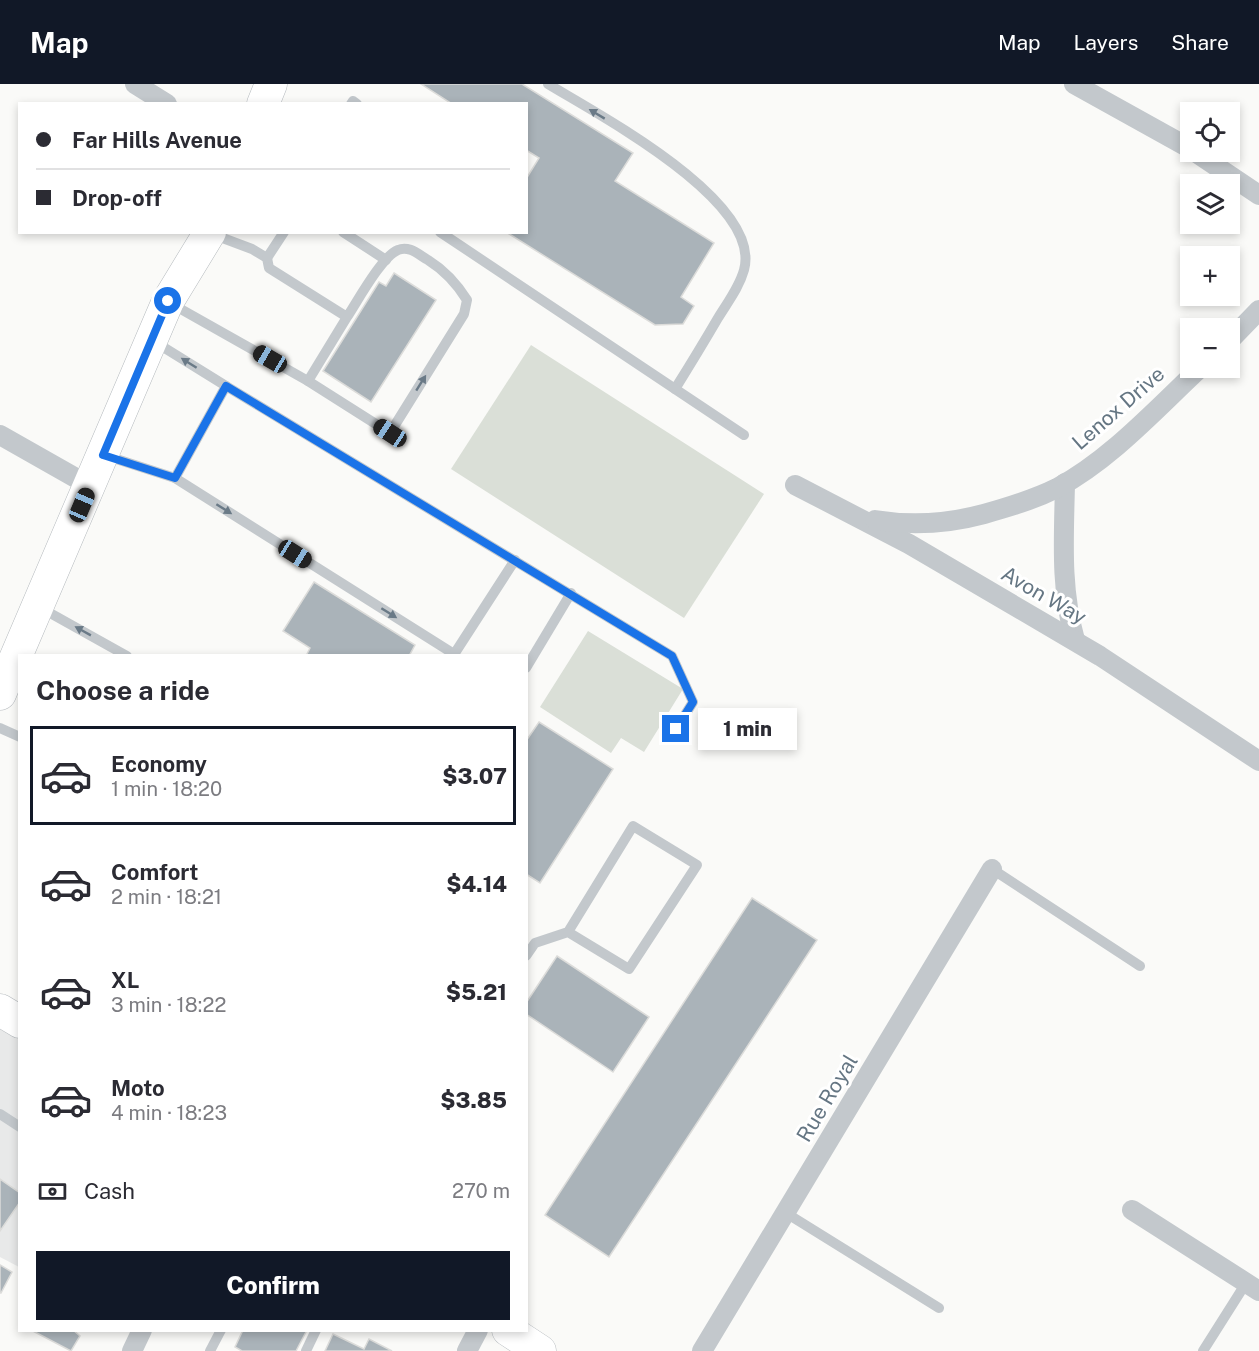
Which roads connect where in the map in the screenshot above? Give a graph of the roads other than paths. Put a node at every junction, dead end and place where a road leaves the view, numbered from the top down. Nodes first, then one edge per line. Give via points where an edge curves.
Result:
1 (135, 84) edge
2 (272, 84) edge
3 (548, 84) edge
4 (1074, 84) edge
5 (164, 102) edge
6 (264, 102) edge
7 (1180, 143) edge
8 (1211, 162) edge
9 (1259, 195) edge
10 (209, 234) edge
11 (213, 234) edge
12 (283, 234) edge
13 (346, 234) edge
14 (445, 234) edge
15 (267, 258) junction
16 (386, 260) junction
17 (168, 301) junction
18 (1259, 310) edge
19 (347, 317) junction
20 (1240, 330) edge
21 (152, 340) junction
22 (1189, 378) edge
23 (308, 381) junction
24 (226, 386) junction
25 (675, 389) junction
26 (0, 435) edge
27 (744, 435) dead end
28 (103, 455) junction
29 (175, 478) junction
30 (1065, 483) junction
31 (795, 485) dead end
32 (90, 486) junction
33 (857, 518) junction
34 (515, 560) junction
35 (571, 594) junction
36 (39, 607) junction
37 (1075, 640) junction
38 (123, 654) edge
39 (452, 654) edge
40 (455, 654) edge
41 (528, 665) edge
42 (0, 694) edge
43 (0, 728) edge
44 (676, 729) dead end
45 (18, 736) edge
46 (1259, 761) edge
47 (992, 869) joint
48 (568, 932) junction
49 (528, 953) edge
50 (1140, 966) dead end
51 (0, 1010) edge
52 (18, 1021) edge
53 (0, 1114) edge
54 (18, 1126) edge
55 (1132, 1209) dead end
56 (786, 1213) junction
57 (1252, 1287) edge
58 (939, 1308) dead end
59 (141, 1332) edge
60 (220, 1332) edge
61 (315, 1332) edge
62 (477, 1332) edge
63 (511, 1332) edge
64 (132, 1351) edge
65 (210, 1351) edge
66 (306, 1351) edge
67 (467, 1351) edge
68 (540, 1351) edge
69 (702, 1351) edge
70 (1203, 1351) edge

1 - 5 street
2 - 6 main road
25 -> 3 lane via 745,268 741,238 730,215 693,179 647,144
4 - 7 street
8 - 9 street
10 - 17 main road
11 - 15 lane
12 - 15 lane
13 - 16 lane
14 - 25 lane
15 - 19 lane via 269,268
16 - 19 lane
23 -> 16 lane via 390,433 464,314 467,300 440,267 410,249 398,250
17 - 21 main road
17 - 23 lane
18 - 20 street
19 - 23 lane
24 -> 21 lane
21 - 28 main road
22 - 30 street, Lenox Drive via 1128,435
24 - 29 lane
24 - 34 lane
25 - 27 lane
26 - 32 street
28 - 29 lane
28 - 32 main road
29 -> 39 lane
30 - 33 street, Lenox Drive via 1019,504 965,519 897,524
30 - 37 street via 1063,578
31 - 33 street, Avon Way
32 - 36 main road
33 - 37 street, Avon Way
34 - 35 lane
34 - 40 lane
35 - 41 lane
35 - 44 lane via 672,656 693,702
38 -> 36 lane
36 - 42 main road via 12,655
37 - 46 street, Avon Way
43 - 45 lane
47 - 50 lane
47 - 56 street, Rue Royal
48 - 48 lane via 633,826 697,866 629,969
48 - 49 lane via 535,943
51 - 52 main road
53 - 54 lane
55 - 57 street
56 - 58 lane
56 - 69 street, Rue Royal
57 - 70 lane
59 - 64 street
60 - 65 lane
61 - 66 lane
62 - 67 street
63 - 68 main road

